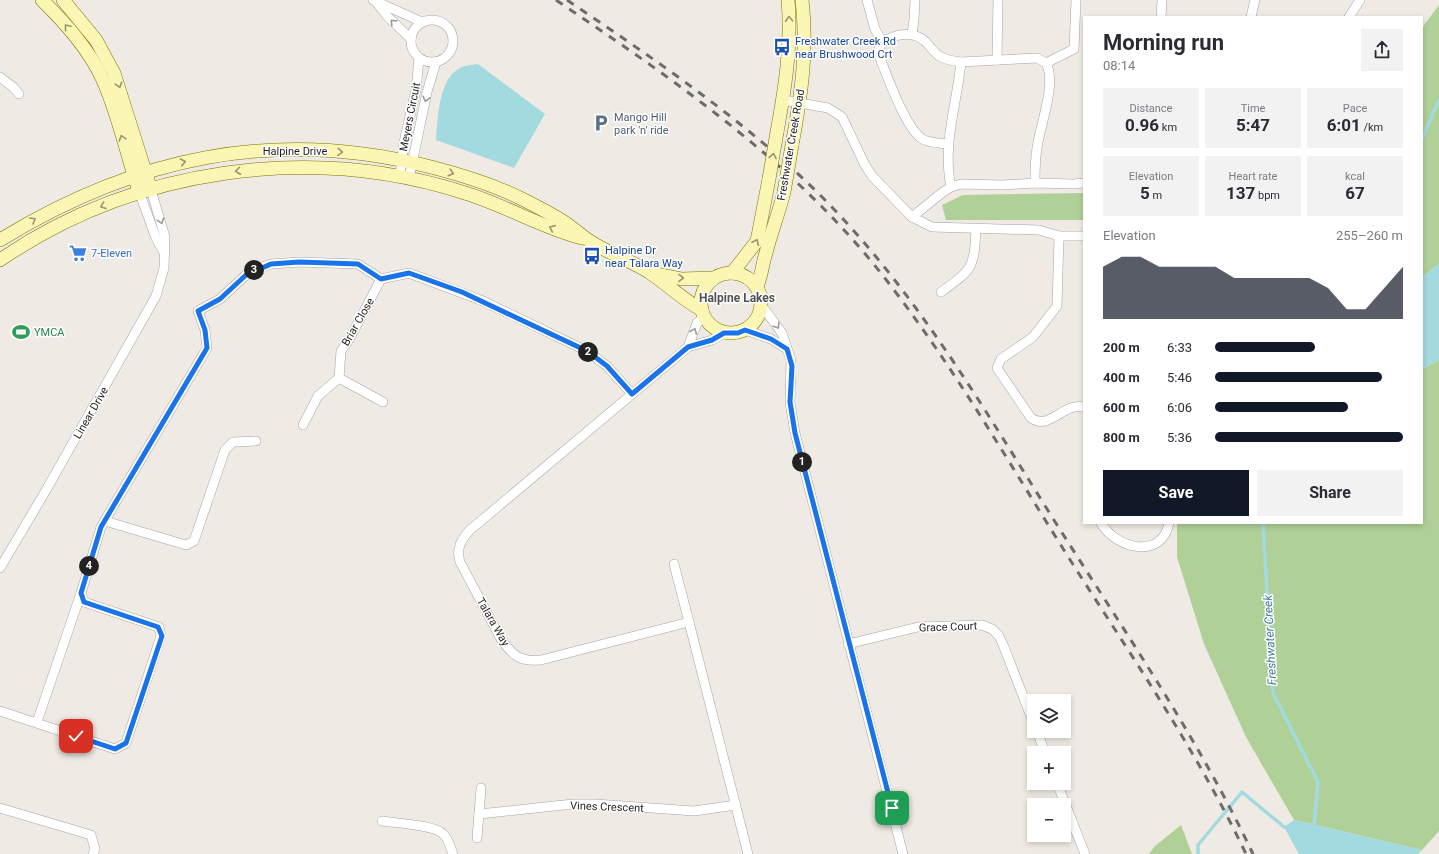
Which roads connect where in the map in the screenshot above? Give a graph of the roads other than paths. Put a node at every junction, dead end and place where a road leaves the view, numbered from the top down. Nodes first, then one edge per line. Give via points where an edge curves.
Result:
1 (42, 0) edge
2 (63, 0) edge
3 (788, 0) edge
4 (802, 0) edge
5 (867, 0) edge
6 (915, 0) edge
7 (998, 0) edge
8 (1076, 0) edge
9 (1162, 0) edge
10 (1255, 0) edge
11 (1360, 0) edge
12 (375, 2) edge
13 (1161, 16) edge
14 (1251, 16) edge
15 (1350, 16) edge
16 (422, 22) junction
17 (912, 34) junction
18 (411, 39) junction
19 (882, 42) junction
20 (419, 58) junction
21 (997, 60) junction
22 (436, 62) junction
23 (961, 62) junction
24 (1046, 63) junction
25 (0, 77) edge
26 (20, 94) dead end
27 (783, 100) junction
28 (799, 102) junction
29 (948, 144) junction
30 (408, 161) junction
31 (140, 173) junction
32 (404, 177) junction
33 (1035, 183) junction
34 (1083, 183) edge
35 (951, 187) junction
36 (146, 192) junction
37 (912, 217) junction
38 (976, 229) junction
39 (1059, 236) junction
40 (1083, 236) edge
41 (0, 240) edge
42 (589, 240) junction
43 (0, 260) edge
44 (649, 272) junction
45 (732, 272) junction
46 (713, 278) junction
47 (381, 279) junction
48 (757, 286) junction
49 (941, 292) dead end
50 (762, 306) junction
51 (703, 313) junction
52 (745, 330) junction
53 (724, 333) junction
54 (688, 347) junction
55 (787, 349) junction
56 (339, 378) junction
57 (632, 394) junction
58 (382, 402) dead end
59 (1083, 407) edge
60 (303, 425) dead end
61 (256, 441) dead end
62 (105, 521) junction
63 (1102, 524) edge
64 (1169, 524) edge
65 (674, 564) dead end
66 (0, 568) edge
67 (81, 593) junction
68 (689, 622) junction
69 (848, 644) junction
70 (1027, 706) edge
71 (0, 710) edge
72 (36, 722) junction
73 (481, 788) dead end
74 (1060, 790) edge
75 (736, 805) junction
76 (0, 808) edge
77 (479, 814) junction
78 (382, 821) dead end
79 (477, 838) dead end
80 (93, 854) edge
81 (453, 854) edge
82 (748, 854) edge
83 (903, 854) edge
84 (1085, 854) edge

31 -> 1 main road via 98,70 81,44
2 -> 31 main road via 96,40 114,73
27 -> 3 main road, Freshwater Creek Road via 789,49
4 - 28 main road, Freshwater Creek Road via 805,52
5 - 19 street via 875,29
6 - 17 street
7 - 21 street
8 - 24 street via 1074,49
9 - 13 street
10 - 14 street
11 - 15 street
12 - 16 street
18 -> 12 street
16 - 18 street via 417,26
16 - 22 street via 441,22 453,38 447,56
17 - 19 street via 903,34
17 - 23 street via 925,42 940,57
18 - 20 street via 411,46
19 - 29 street via 878,51 880,58 904,113 915,131 921,138
20 - 22 street
20 - 30 street, Meyers Circuit
21 - 23 street
21 - 24 street via 1037,58
22 -> 30 street, Meyers Circuit
23 - 29 street via 958,94
24 - 33 street via 1050,75 1037,147
25 - 26 street
27 - 28 street
45 -> 27 main road, Freshwater Creek Road, bridge via 758,241
28 - 37 street via 828,108 842,117 872,176
28 - 48 main road, Freshwater Creek Road, bridge via 784,192
29 - 35 street via 947,163
31 -> 30 main road, Halpine Drive via 204,157 279,150 353,153
30 - 32 street, Meyers Circuit
30 -> 42 main road, Halpine Drive via 478,181 523,199 566,223
31 - 36 main road
41 -> 31 main road, Halpine Drive via 63,204
32 -> 36 main road, Halpine Drive via 347,169 276,167 205,176
42 -> 32 main road, Halpine Drive via 565,234 464,192
33 - 34 street
33 - 35 street via 969,184
35 - 37 street
36 -> 43 main road, Halpine Drive via 106,204 63,223
36 - 66 street, Linear Drive via 156,238 163,251 162,277 153,304
37 - 38 street via 932,228
38 - 39 street via 1039,230
38 - 49 street via 972,266
39 - 40 street
39 - 59 street via 1058,306 1033,337 1001,359 997,368 1031,418 1036,421 1048,421 1072,407
42 - 44 main road, Halpine Drive
44 -> 46 main road, Halpine Drive via 674,278
44 - 51 main road, Halpine Drive
45 - 46 main road
45 - 48 main road via 742,274
46 - 51 main road via 703,292
47 - 56 street, Briar Close via 341,351
47 - 57 street via 409,273 483,301 587,351 607,366
47 - 62 street via 358,264 271,264 246,275 220,299 198,311 205,330 207,348
48 - 50 main road
50 - 52 main road via 759,316
50 -> 55 street via 782,333
51 - 53 main road via 709,323
54 -> 51 street, Talara Way
52 - 53 main road
52 - 55 street via 771,339
53 - 54 street, Talara Way via 712,340
54 - 57 street, Talara Way
55 - 69 street via 792,366 792,422
56 - 58 street
56 - 60 street via 318,396
57 - 68 street, Talara Way via 470,530 459,546 460,562 501,639 508,649 523,660 541,660
61 - 62 street via 233,442 225,450 194,541 186,545
62 - 67 street
63 - 64 street via 1118,542 1139,547 1157,543 1167,532
65 - 68 street
67 - 72 street
67 - 72 street via 84,602 158,627 162,636 126,743 115,749
68 - 75 street
69 - 70 street, Grace Court via 918,627 982,625 992,629 999,636
69 - 83 street
71 - 72 street
73 - 77 street
74 - 84 street
75 - 77 street, Vines Crescent via 694,811 573,804
75 - 82 street
76 - 80 street via 91,835 95,849
77 - 79 street
78 - 81 street via 433,829 442,833 448,840

